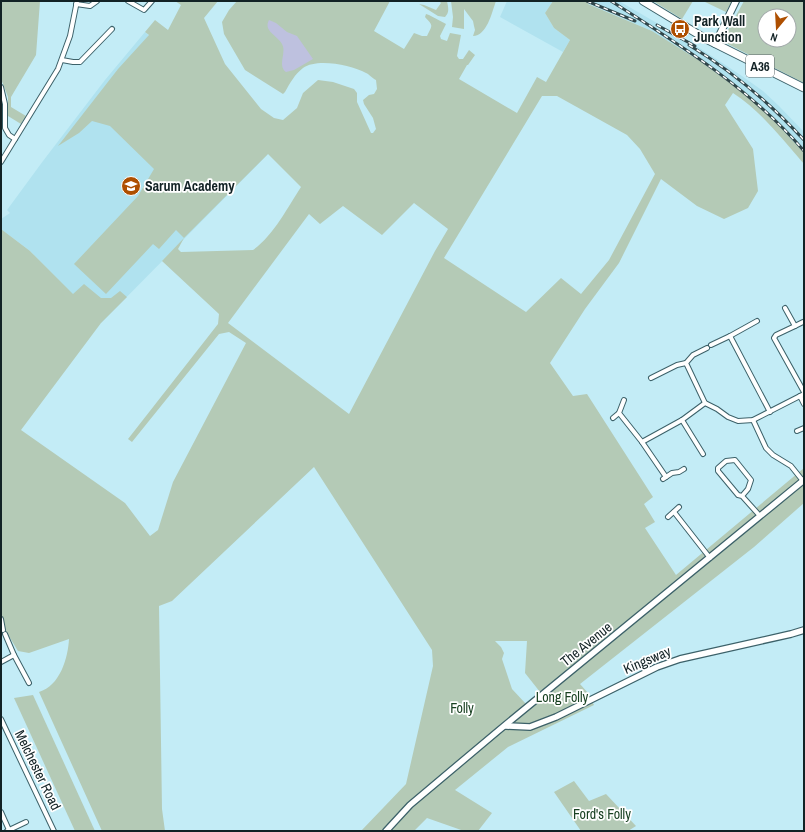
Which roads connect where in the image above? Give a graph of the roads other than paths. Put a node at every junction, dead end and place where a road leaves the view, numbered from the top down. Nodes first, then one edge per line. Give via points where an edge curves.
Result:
1 (96, 1) edge
2 (128, 1) edge
3 (152, 1) edge
4 (643, 1) edge
5 (736, 1) edge
6 (76, 3) edge
7 (112, 29) dead end
8 (715, 44) junction
9 (62, 60) junction
10 (1, 87) edge
11 (804, 88) edge
12 (15, 139) junction
13 (1, 162) edge
14 (785, 308) dead end
15 (757, 321) dead end
16 (803, 322) edge
17 (795, 326) junction
18 (730, 336) junction
19 (712, 345) dead end
20 (707, 348) dead end
21 (686, 363) junction
22 (651, 378) dead end
23 (804, 393) edge
24 (800, 396) junction
25 (624, 400) dead end
26 (705, 403) junction
27 (804, 404) edge
28 (770, 412) junction
29 (619, 413) junction
30 (613, 418) dead end
31 (682, 420) junction
32 (753, 420) junction
33 (804, 428) edge
34 (796, 431) dead end
35 (642, 442) junction
36 (703, 454) dead end
37 (684, 468) dead end
38 (804, 480) edge
39 (742, 496) junction
40 (679, 507) dead end
41 (674, 512) junction
42 (760, 516) junction
43 (668, 517) dead end
44 (710, 558) junction
45 (1, 619) edge
46 (804, 630) edge
47 (14, 655) junction
48 (1, 662) edge
49 (29, 683) dead end
50 (1, 719) edge
51 (506, 726) junction
52 (1, 812) edge
53 (26, 822) dead end
54 (8, 830) edge
55 (54, 831) edge
56 (386, 831) edge

1 - 6 street via 90,6
2 - 3 street via 144,10
4 - 8 highway, A36
5 - 8 main road
6 - 9 street via 70,36
7 - 9 street via 80,62
8 - 11 highway, A36
9 - 12 street
10 - 12 street via 5,104 5,128 9,136
12 - 13 street
14 - 17 street
15 - 18 street
16 - 17 street
17 - 23 street via 774,338
18 - 19 street
18 - 28 street
20 - 21 street via 693,355
21 - 22 street
21 - 26 street
23 - 24 street
24 - 27 street
24 - 28 street
25 - 29 street
26 - 31 street
26 - 32 street via 732,420
28 - 32 street
29 - 30 street
29 - 35 street
31 - 35 street
31 - 36 street
32 - 38 street via 766,448 791,466
33 - 34 street
35 - 37 street via 665,478
38 - 42 street, The Avenue
39 - 39 street via 751,480 736,460 723,462 718,471 738,495
39 - 42 street
40 - 41 street
41 - 43 street
41 - 44 street
42 - 44 street, The Avenue
44 - 51 street, The Avenue
45 - 47 street
46 - 51 street, Kingsway via 680,659 657,667 556,718 530,727
47 - 48 street
47 - 49 street
50 - 55 street, Melchester Road
51 - 56 street, The Avenue via 410,806
52 - 54 street
53 - 54 street

